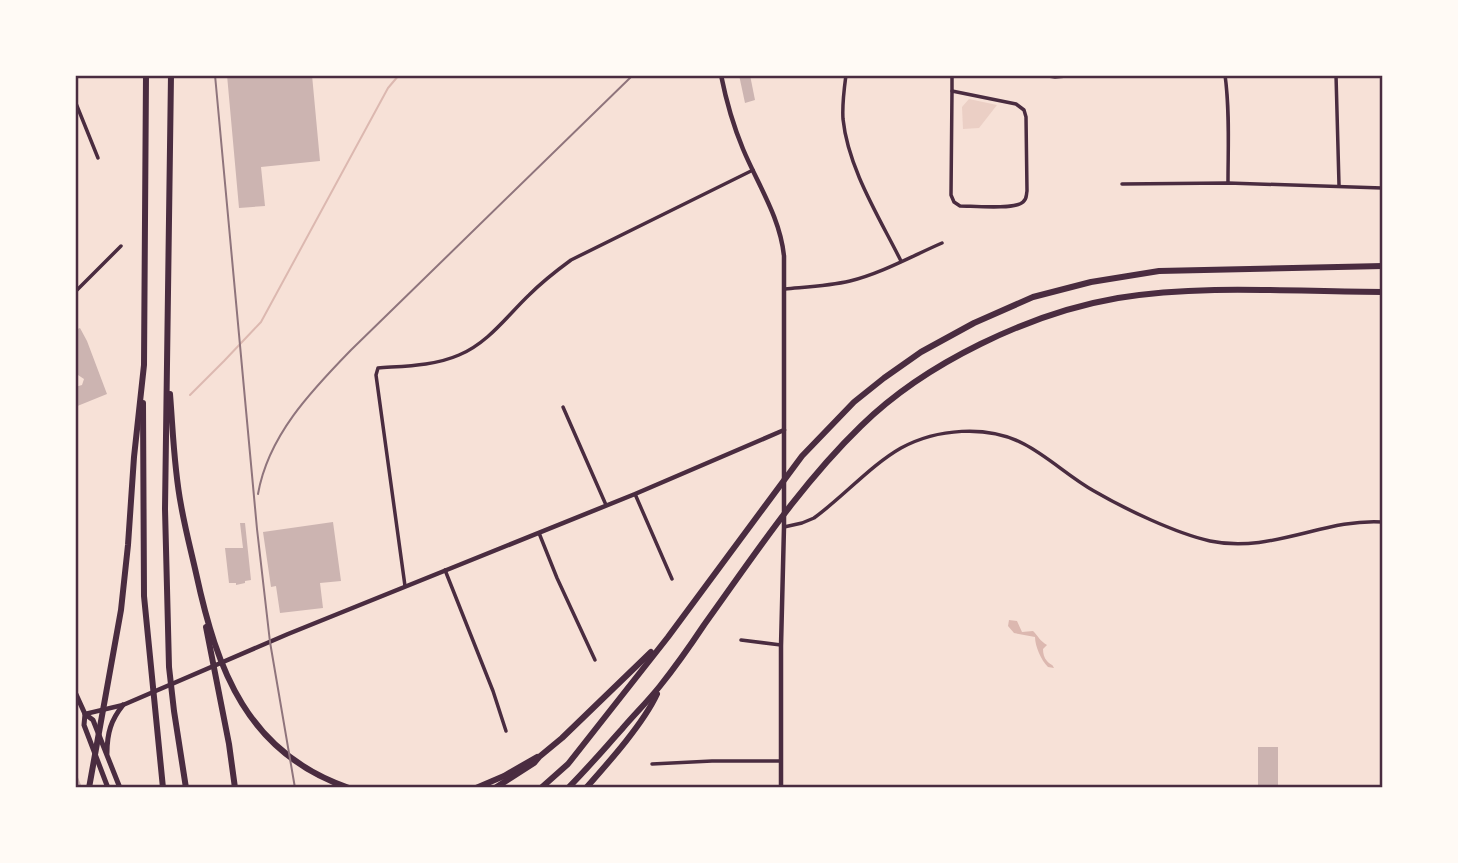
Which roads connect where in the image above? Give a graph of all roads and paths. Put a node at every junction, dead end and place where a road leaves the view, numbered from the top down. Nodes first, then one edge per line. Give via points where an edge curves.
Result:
1 (146, 75) edge
2 (171, 75) edge
3 (721, 75) edge
4 (846, 75) edge
5 (952, 75) edge
6 (1042, 75) edge
7 (1078, 75) edge
8 (1225, 75) edge
9 (1336, 75) edge
10 (952, 91) junction
11 (75, 101) edge
12 (98, 158) dead end
13 (753, 170) junction
14 (1228, 183) junction
15 (1122, 184) dead end
16 (1339, 185) junction
17 (1382, 188) edge
18 (942, 243) dead end
19 (121, 246) dead end
20 (901, 261) junction
21 (1383, 266) edge
22 (785, 289) junction
23 (75, 292) edge
24 (1383, 292) edge
25 (167, 362) junction
26 (143, 373) junction
27 (564, 407) dead end
28 (784, 430) junction
29 (635, 494) junction
30 (606, 505) junction
31 (1383, 522) edge
32 (784, 527) junction
33 (539, 533) junction
34 (445, 570) junction
35 (672, 579) dead end
36 (405, 586) junction
37 (668, 636) junction
38 (741, 640) dead end
39 (212, 646) junction
40 (781, 646) junction
41 (595, 660) dead end
42 (660, 686) junction
43 (75, 692) edge
44 (123, 705) junction
45 (85, 714) junction
46 (506, 731) dead end
47 (107, 756) junction
48 (539, 757) junction
49 (780, 761) junction
50 (652, 764) dead end
51 (90, 788) edge
52 (108, 788) edge
53 (120, 788) edge
54 (163, 788) edge
55 (186, 788) edge
56 (235, 788) edge
57 (349, 788) edge
58 (476, 788) edge
59 (495, 788) edge
60 (541, 788) edge
61 (568, 788) edge
62 (586, 788) edge
63 (781, 788) edge

1 - 26 highway
2 - 25 highway
3 - 13 street
4 - 20 street via 843,117 849,150
5 - 10 street
6 - 7 street
8 - 14 street
9 - 16 street
10 - 10 street via 951,195 955,205 1022,203 1027,191 1024,110 1016,104
11 - 12 street
13 - 22 street via 779,228
13 - 36 street via 571,260 482,342 459,355 378,369
14 - 15 street
14 - 16 street
16 - 17 street
18 - 20 street
19 - 23 street
20 - 22 street via 845,282
21 - 37 highway via 1159,271 1033,297 974,323 921,352 854,402 802,456
22 - 28 street
24 - 42 highway via 1170,292 1096,303 984,342 931,372 861,425 804,488
25 - 39 highway via 180,504
25 - 55 highway via 164,484 169,667
26 - 51 highway via 123,599
26 - 54 highway via 144,596
27 - 30 street
28 - 29 street
28 - 32 street
29 - 30 street
29 - 35 street
30 - 33 street
31 - 32 street via 1336,526 1246,544 1207,540 1092,490 1023,443 995,434 957,432 900,449 814,518
32 - 40 street
33 - 34 street
33 - 41 street
34 - 36 street
34 - 46 street
36 - 44 street
37 - 48 highway
37 - 60 highway via 568,765
38 - 40 street
39 - 56 highway
39 - 57 highway via 230,683 272,743 319,775
40 - 49 street
42 - 61 highway
42 - 62 highway via 652,704
43 - 45 main road
44 - 45 street
44 - 47 main road via 108,730
45 - 47 main road via 93,720
45 - 52 main road via 84,725
47 - 53 main road
48 - 58 highway
48 - 59 highway
49 - 50 street
49 - 63 street

